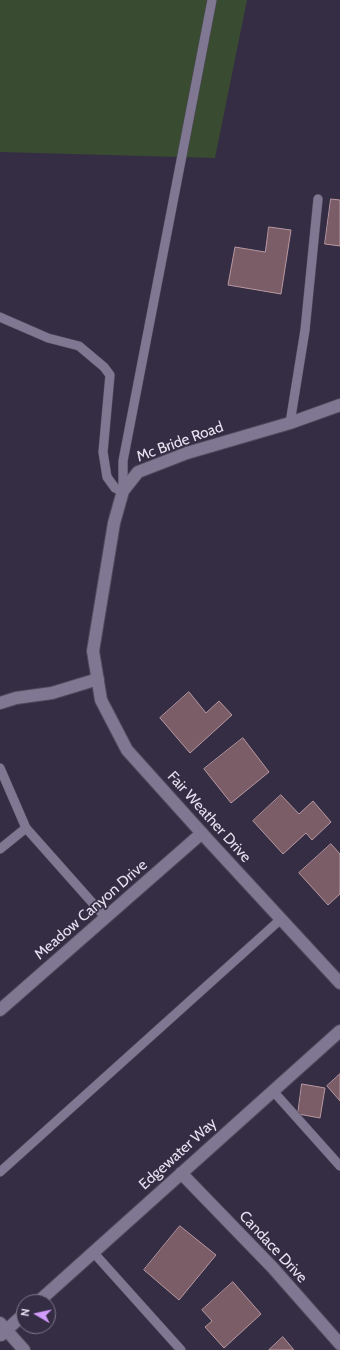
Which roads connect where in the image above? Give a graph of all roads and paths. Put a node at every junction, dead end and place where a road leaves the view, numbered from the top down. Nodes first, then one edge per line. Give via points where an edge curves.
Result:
1 (212, 0) edge
2 (318, 199) dead end
3 (0, 317) edge
4 (340, 405) edge
5 (290, 423) junction
6 (123, 491) junction
7 (93, 651) joint
8 (98, 679) junction
9 (0, 703) edge
10 (0, 768) edge
11 (26, 828) junction
12 (202, 833) junction
13 (0, 849) edge
14 (105, 917) junction
15 (281, 919) junction
16 (340, 983) edge
17 (0, 1010) edge
18 (340, 1031) edge
19 (273, 1091) junction
20 (340, 1166) edge
21 (0, 1172) edge
22 (181, 1173) junction
23 (93, 1252) junction
24 (47, 1294) edge
25 (16, 1320) edge
26 (2, 1330) edge
27 (340, 1344) edge
28 (24, 1350) edge
29 (181, 1350) edge

1 - 6 lane via 123,461
2 - 5 lane via 305,330
3 - 6 lane via 48,338 79,346 110,375 104,452 107,477 115,488
4 - 5 street, Mc Bride Road
5 - 6 street, Mc Bride Road via 187,453 138,472
6 - 7 street, Mc Bride Road via 114,523
7 - 8 street, Fair Weather Drive
8 - 9 street via 52,693
8 - 12 street, Fair Weather Drive via 101,700 127,750
10 - 11 lane
11 - 13 lane
11 - 14 lane
12 - 14 street, Meadow Canyon Drive
12 - 15 street, Fair Weather Drive
14 - 17 street, Meadow Canyon Drive
15 - 16 street, Fair Weather Drive
15 - 21 lane
18 - 19 street, Edgewater Way
19 - 20 lane
19 - 22 street, Edgewater Way
22 - 23 street, Edgewater Way
22 - 27 street, Candace Drive via 273,1268
23 - 24 street, Edgewater Way
23 - 29 lane
25 - 26 street
26 - 28 street

